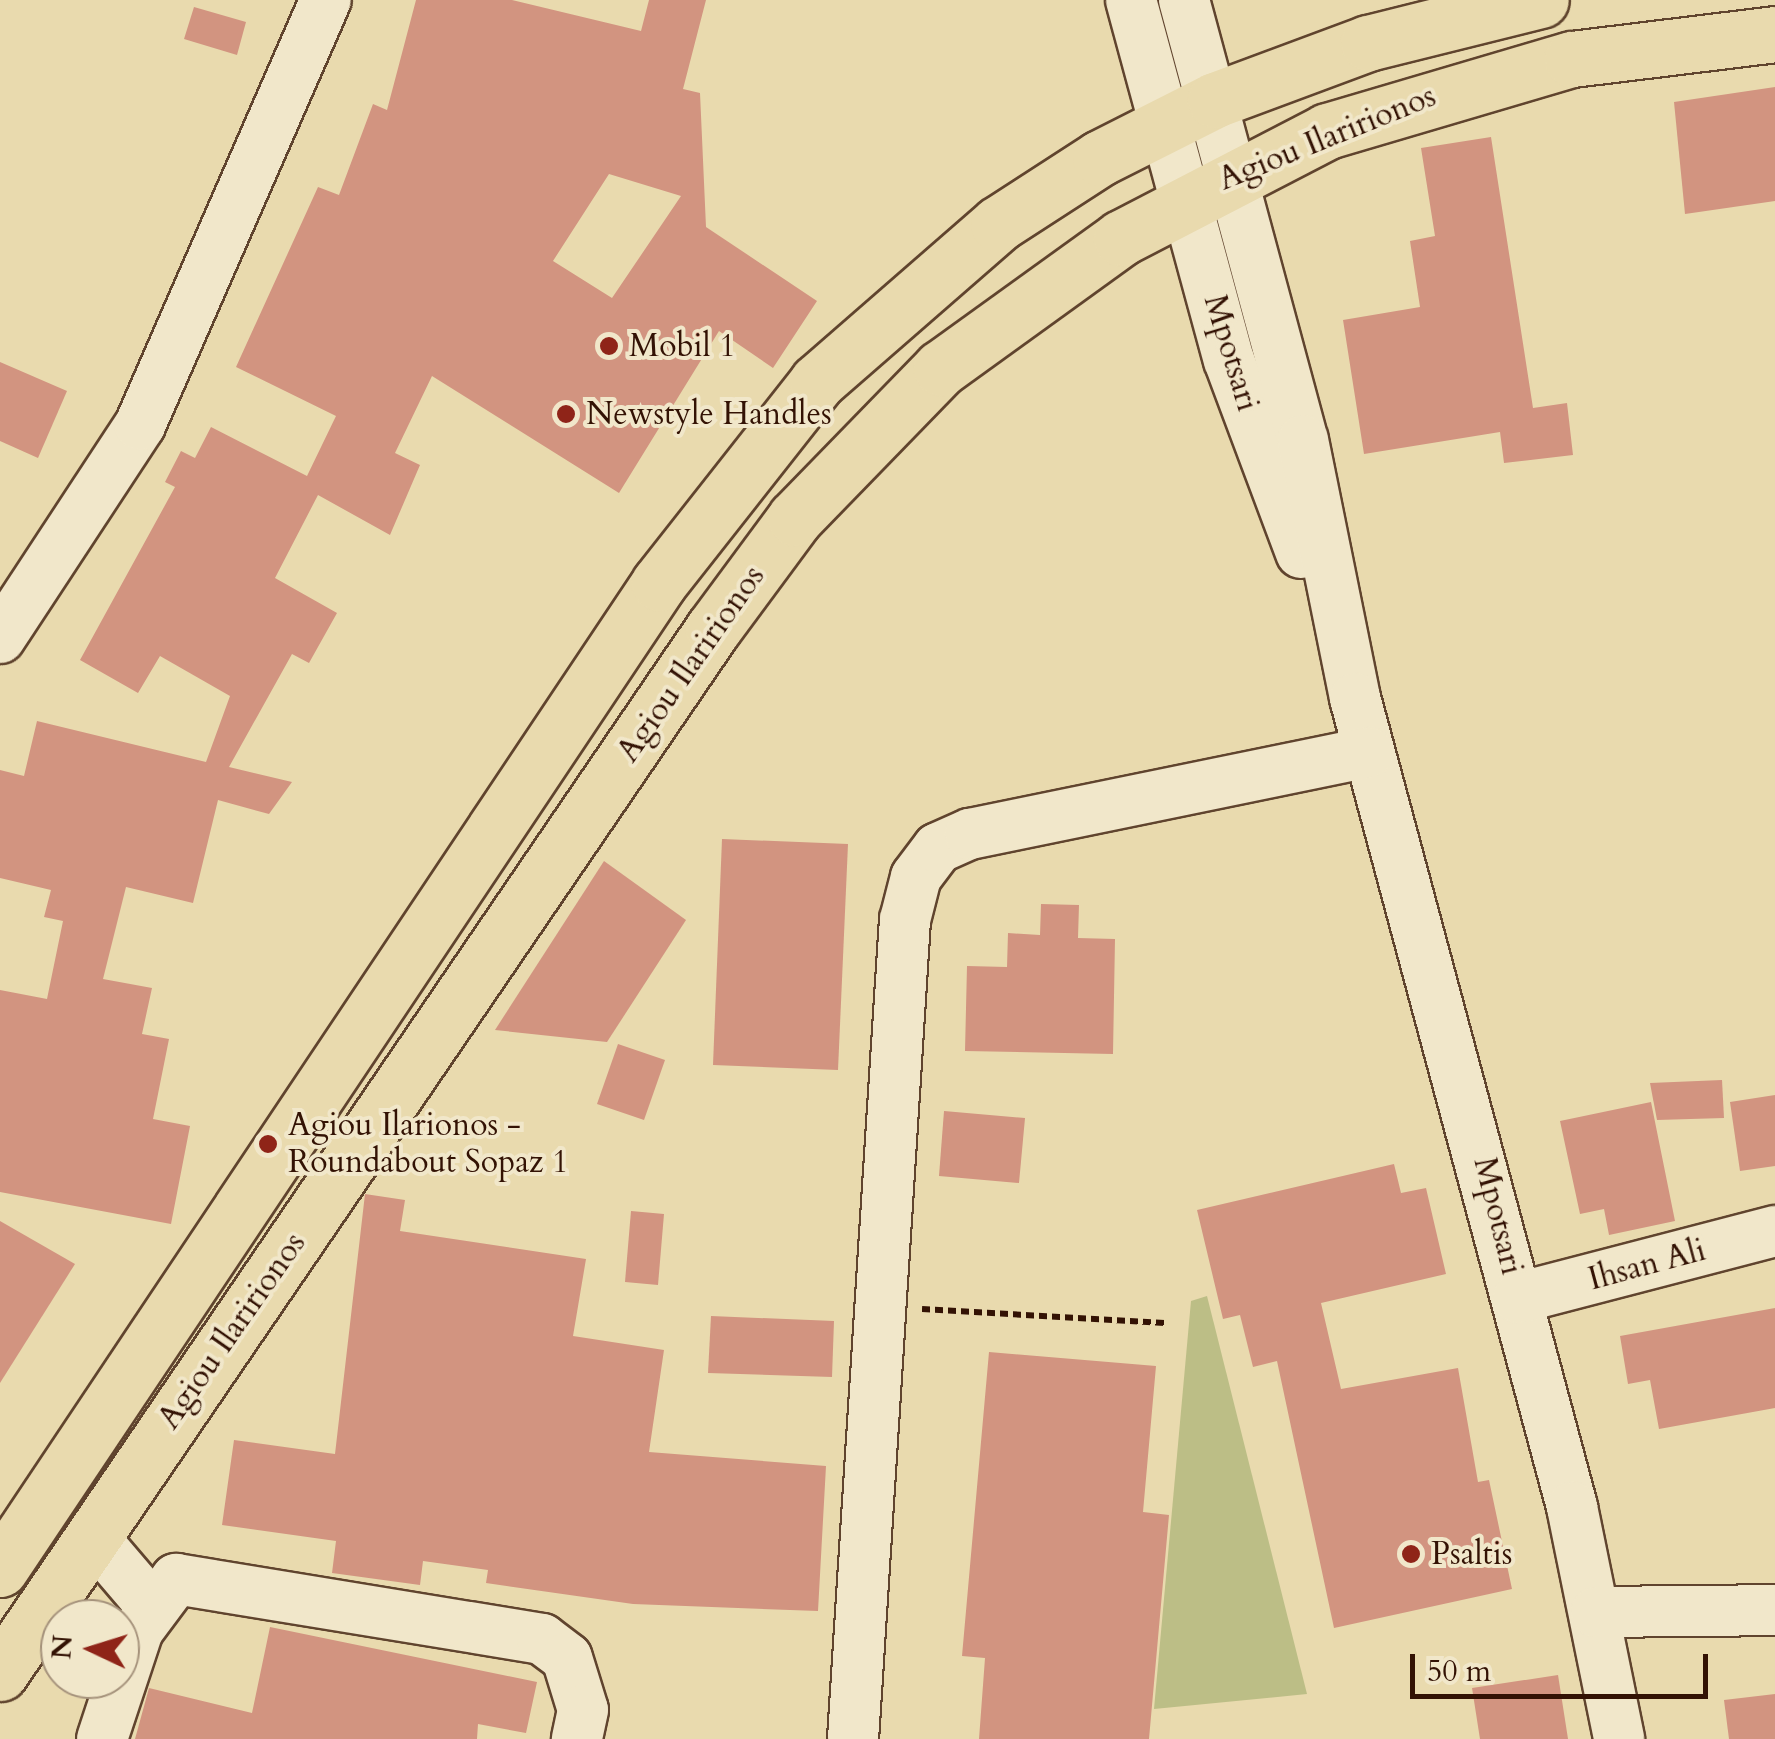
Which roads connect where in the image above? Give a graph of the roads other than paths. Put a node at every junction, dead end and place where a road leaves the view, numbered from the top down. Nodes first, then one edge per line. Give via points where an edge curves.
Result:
1 (326, 0) edge
2 (1130, 0) edge
3 (1184, 0) edge
4 (1541, 0) edge
5 (1775, 34) edge
6 (1193, 111) junction
7 (1212, 185) junction
8 (0, 638) edge
9 (1369, 752) junction
10 (1775, 1231) edge
11 (1518, 1298) junction
12 (18, 1516) edge
13 (92, 1536) junction
14 (0, 1569) edge
15 (150, 1604) junction
16 (1775, 1610) edge
17 (1596, 1612) junction
18 (0, 1673) edge
19 (102, 1739) edge
20 (576, 1739) edge
21 (852, 1739) edge
22 (1620, 1739) edge

1 - 8 street via 140,425
2 - 6 street, Mpotsari
3 - 6 street, Mpotsari
4 - 6 main road, Agiou Ilaririonos via 1368,43
5 - 7 main road, Agiou Ilaririonos via 1465,84
6 - 7 street, Mpotsari
6 - 12 main road, Agiou Ilaririonos via 998,224 818,382 660,583
7 - 9 street, Mpotsari via 1229,360
7 - 13 main road, Agiou Ilaririonos via 941,368 795,518
9 - 11 street, Mpotsari
9 - 21 street via 970,834 925,861 904,920
10 - 11 street, Ihsan Ali
11 - 17 street, Mpotsari
12 - 14 main road, Agiou Ilaririonos
13 - 15 street
13 - 18 main road, Agiou Ilaririonos
15 - 19 street
15 - 20 street via 176,1579 542,1639 567,1658 583,1710
16 - 17 street
17 - 22 street, Mpotsari

